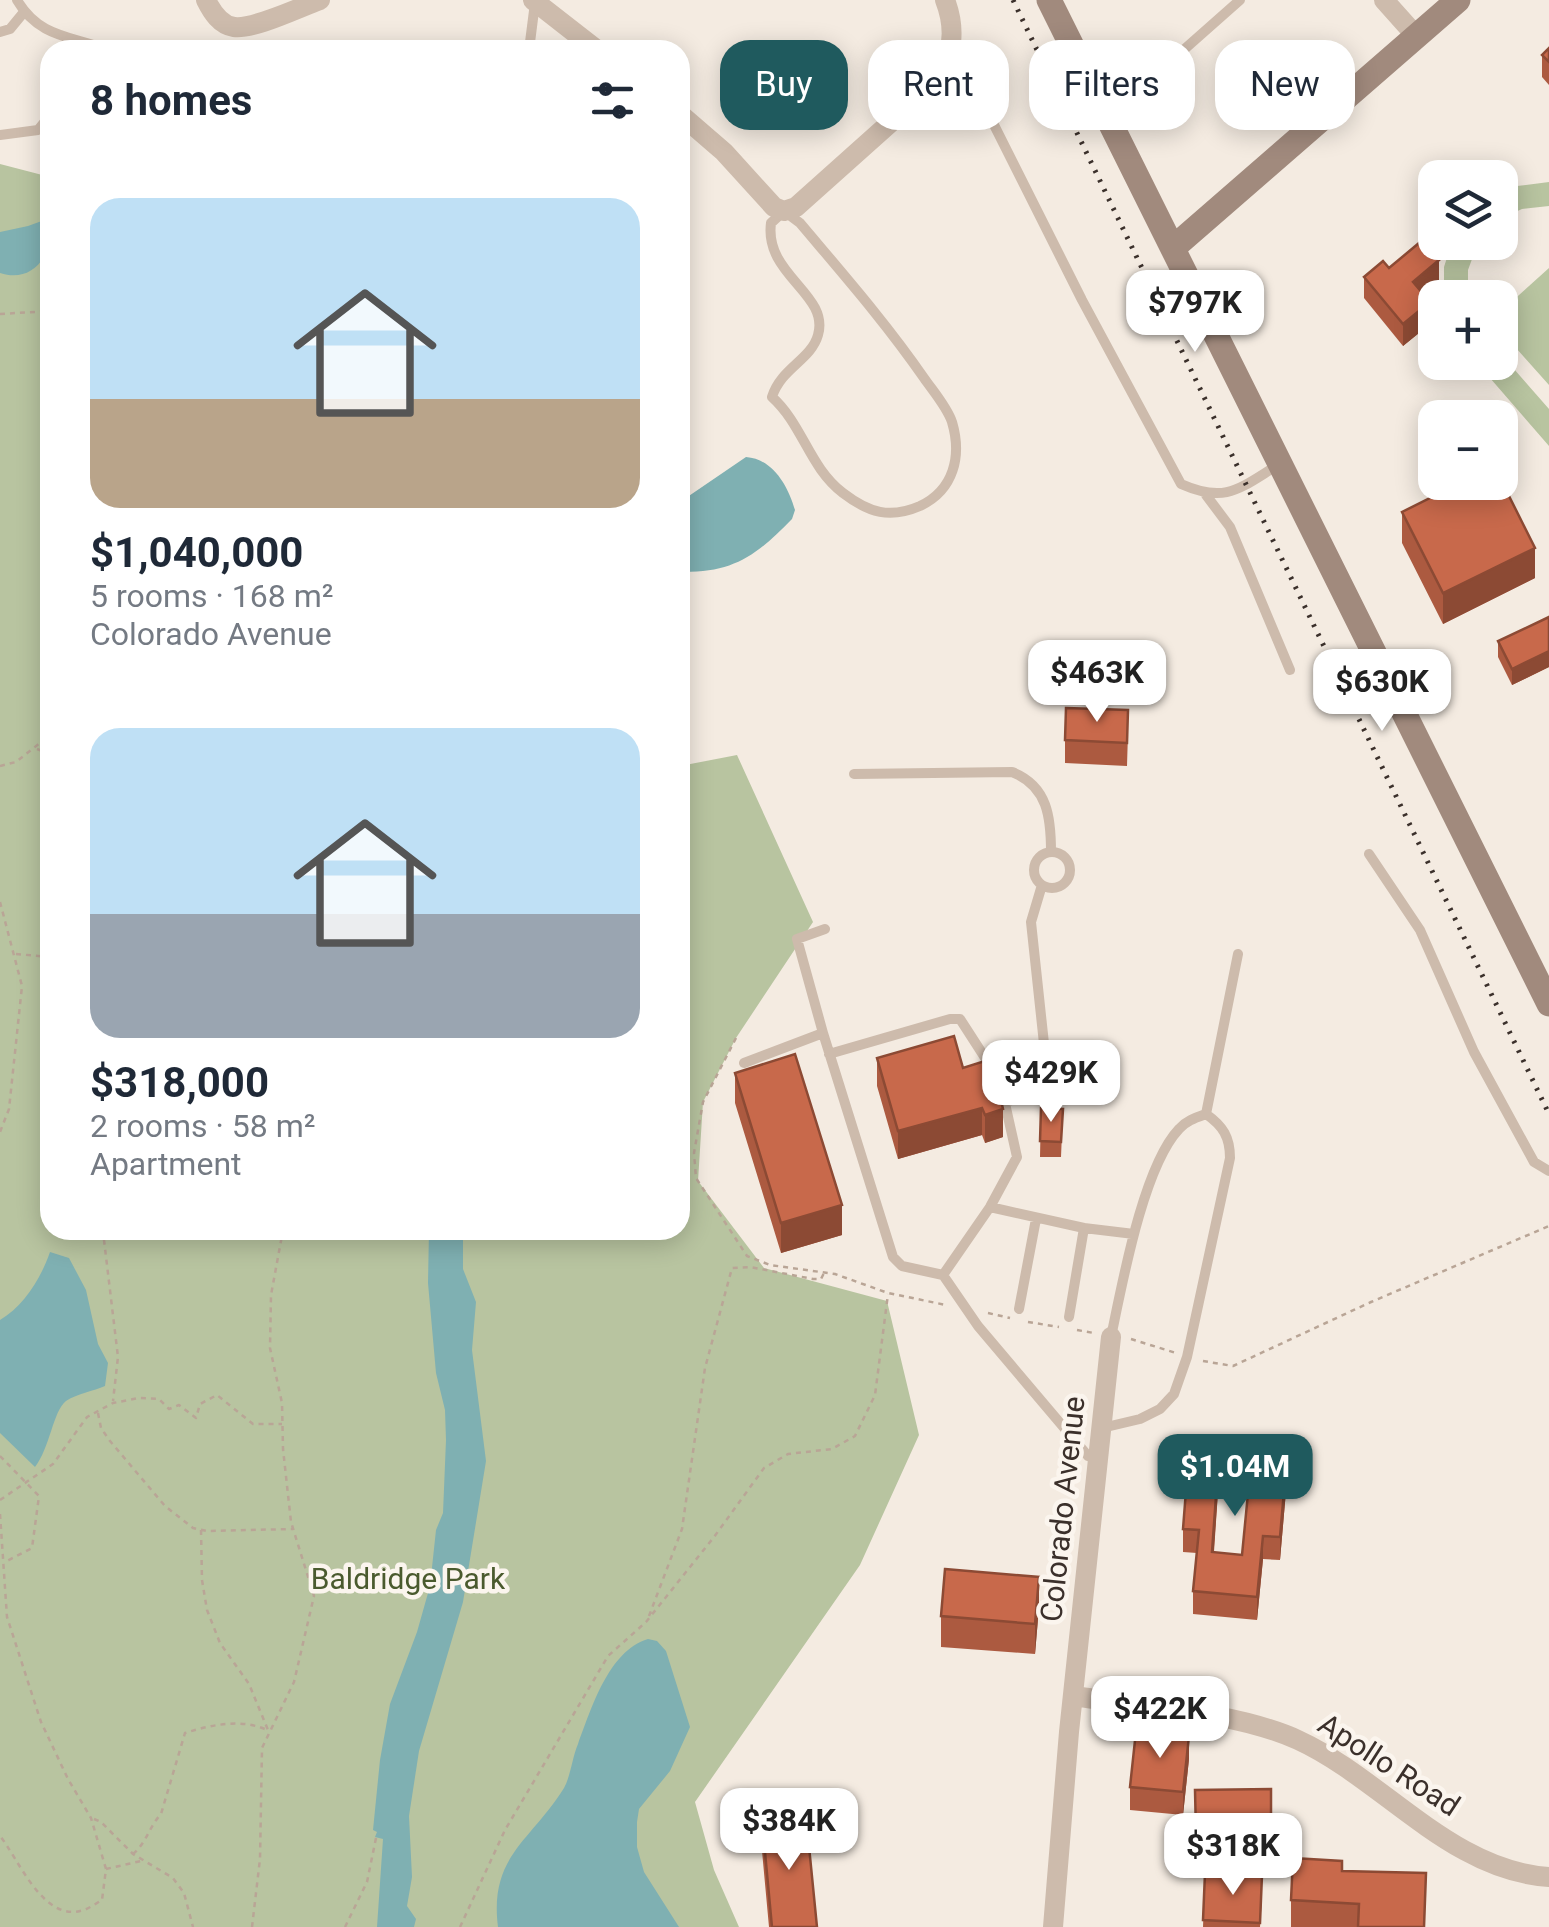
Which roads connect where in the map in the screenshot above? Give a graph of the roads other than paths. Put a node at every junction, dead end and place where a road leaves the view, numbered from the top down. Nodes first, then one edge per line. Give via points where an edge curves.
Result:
1 (17, 0) edge
2 (206, 0) edge
3 (320, 0) edge
4 (945, 0) edge
5 (1049, 0) edge
6 (1240, 0) edge
7 (1384, 0) edge
8 (1458, 0) edge
9 (534, 1) edge
10 (24, 12) junction
11 (0, 32) edge
12 (1417, 37) junction
13 (64, 40) edge
14 (530, 40) edge
15 (585, 40) edge
16 (949, 40) edge
17 (1068, 40) edge
18 (1195, 40) edge
19 (690, 123) edge
20 (40, 128) edge
21 (882, 130) edge
22 (997, 130) edge
23 (1112, 130) edge
24 (0, 135) edge
25 (784, 211) junction
26 (1173, 248) junction
27 (1280, 463) junction
28 (1206, 495) junction
29 (1290, 670) dead end
30 (854, 774) dead end
31 (1051, 852) junction
32 (1370, 854) dead end
33 (1042, 885) junction
34 (825, 929) dead end
35 (1238, 954) dead end
36 (1549, 1004) edge
37 (823, 1033) junction
38 (830, 1054) junction
39 (744, 1063) dead end
40 (1005, 1102) junction
41 (1206, 1114) junction
42 (1549, 1171) edge
43 (990, 1208) junction
44 (1036, 1220) junction
45 (1084, 1228) junction
46 (1134, 1234) junction
47 (942, 1276) junction
48 (1019, 1308) dead end
49 (1069, 1317) dead end
50 (1111, 1336) joint
51 (1101, 1428) junction
52 (1098, 1460) junction
53 (1074, 1696) junction
54 (1549, 1877) edge
55 (1053, 1927) edge

1 - 10 lane
2 - 3 street via 220,21 234,27
4 - 16 street
5 - 17 street
6 - 18 lane
7 - 12 street
8 - 12 street
9 - 14 lane
9 - 15 street
10 - 11 lane
10 - 13 lane
12 - 26 street
19 - 25 street
20 - 24 lane
21 - 25 street
22 - 28 lane via 1182,484
23 - 26 street
25 - 25 lane via 904,346 951,418 958,460 926,503 881,514 842,492 820,472 788,412 772,397 776,382 818,338 820,324 773,251 772,223
26 - 27 street
27 - 28 lane via 1232,492
27 - 36 street
28 - 29 lane via 1230,527
30 - 31 lane via 1012,772 1043,798 1051,815
31 - 33 lane via 1034,865
31 - 33 lane via 1067,860 1070,872 1059,886
32 - 42 lane via 1420,930 1474,1052 1534,1162
33 - 40 lane via 1031,922 1048,1081 1036,1093
34 - 37 lane via 797,939
35 - 41 lane
37 - 38 lane
37 - 39 lane
38 - 40 lane via 960,1019 1000,1081
38 - 47 lane via 892,1257
40 - 43 lane via 1018,1157
41 - 46 lane via 1171,1138
41 - 51 lane via 1224,1130 1230,1158 1187,1357 1174,1394 1160,1409
43 - 44 lane
43 - 47 lane
44 - 45 lane
44 - 48 lane
45 - 46 lane
45 - 49 lane
46 - 50 lane
47 - 52 lane via 1088,1456
50 - 51 street, Colorado Avenue
51 - 52 street, Colorado Avenue
52 - 53 street, Colorado Avenue
53 - 54 street, Apollo Road via 1207,1716 1296,1739 1447,1840 1492,1863
53 - 55 street, Colorado Avenue

